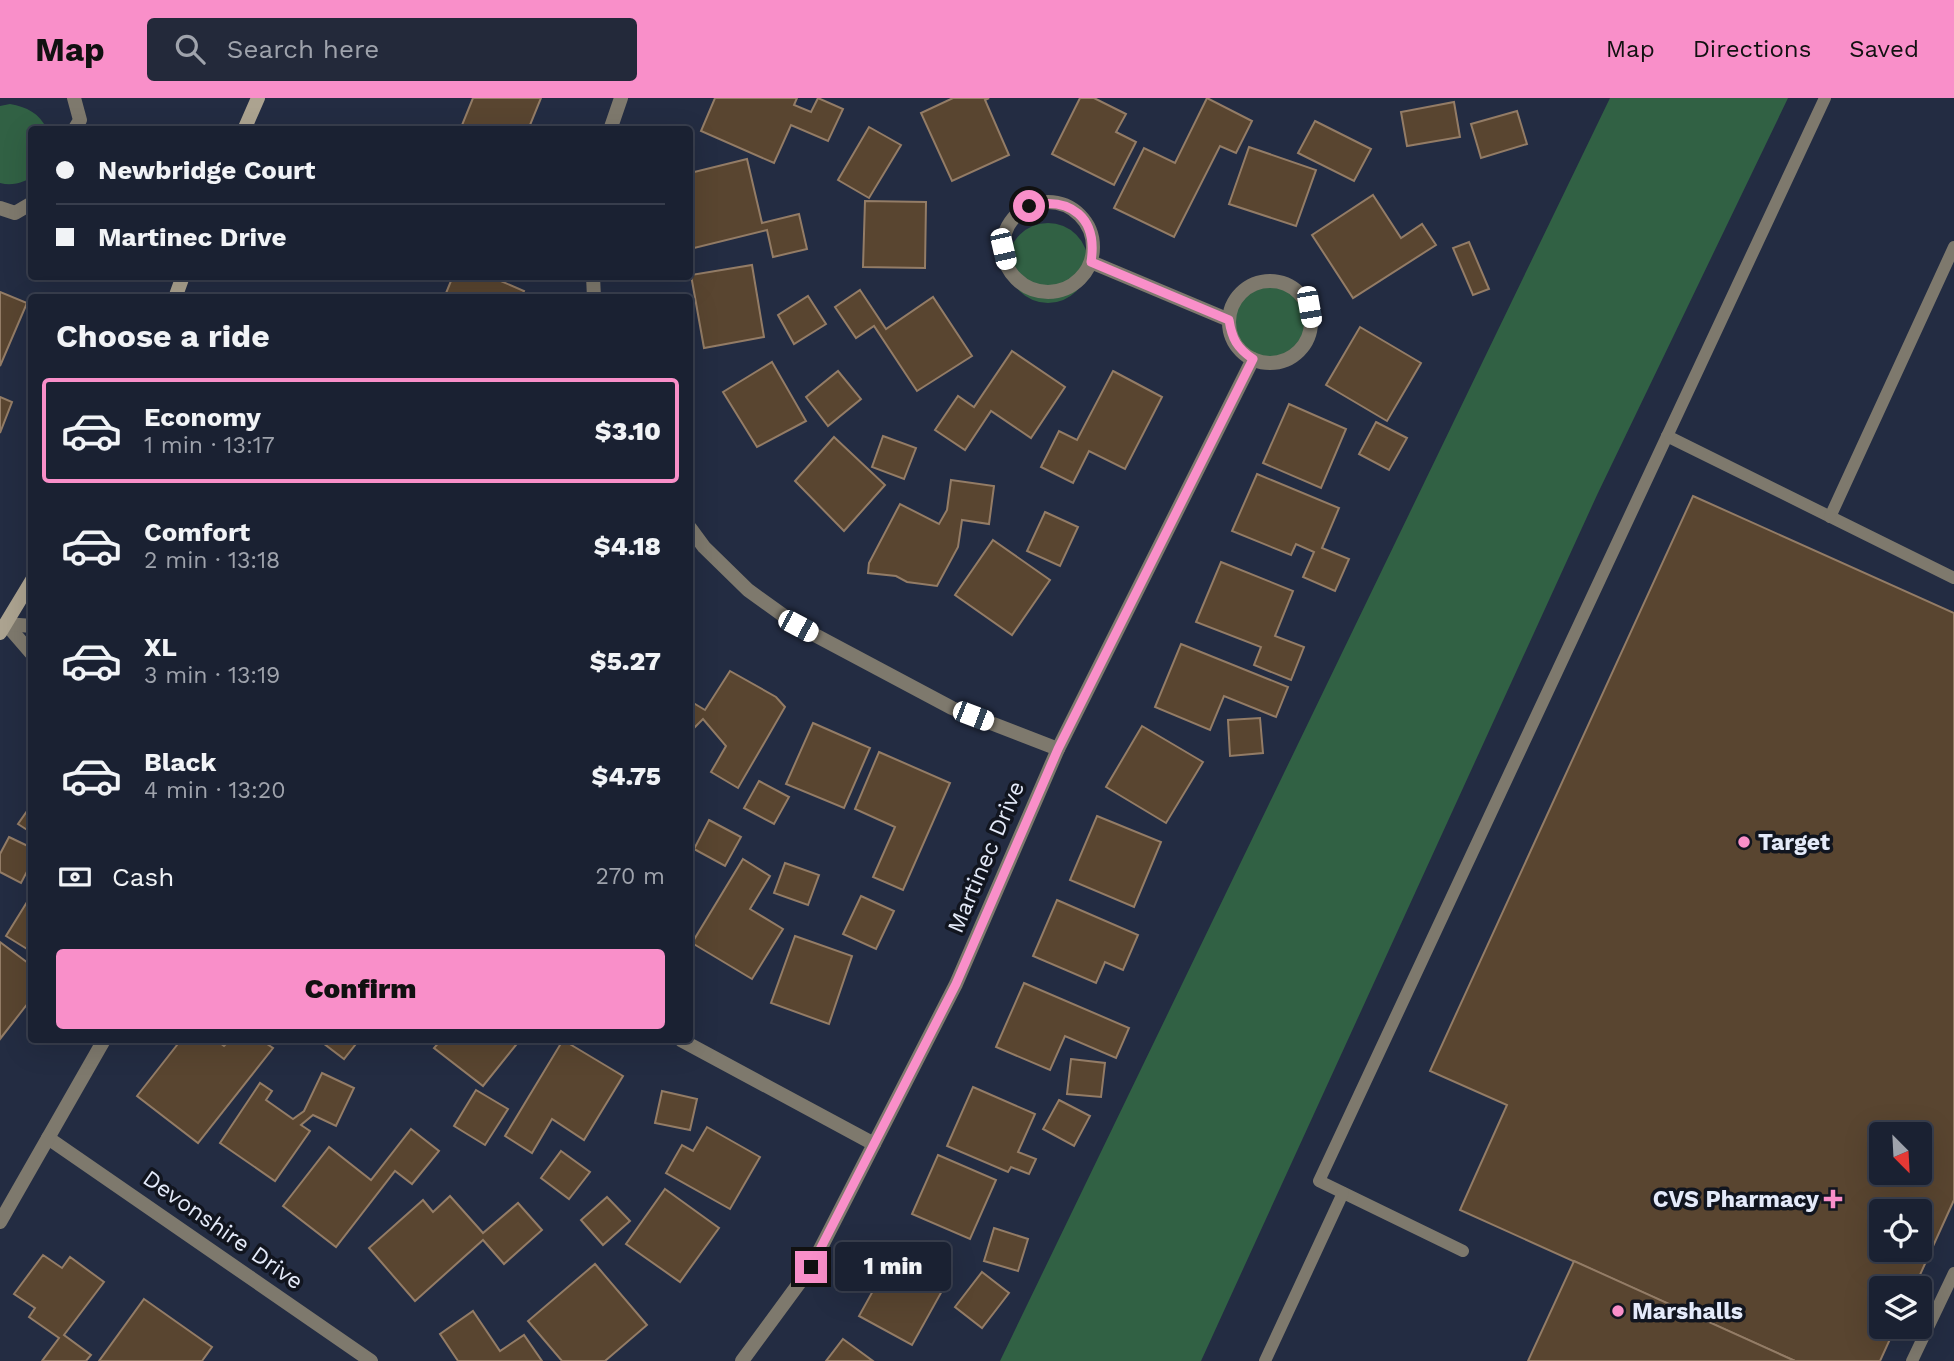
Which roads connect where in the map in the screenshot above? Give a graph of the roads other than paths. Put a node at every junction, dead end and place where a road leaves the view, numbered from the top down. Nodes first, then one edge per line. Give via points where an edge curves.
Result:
1 (74, 98) edge
2 (258, 98) edge
3 (621, 98) edge
4 (1825, 98) edge
5 (77, 126) edge
6 (246, 126) edge
7 (611, 126) edge
8 (28, 205) edge
9 (0, 208) edge
10 (1954, 247) edge
11 (1091, 262) junction
12 (1229, 320) junction
13 (1253, 359) junction
14 (1667, 436) junction
15 (1830, 517) junction
16 (693, 532) edge
17 (1954, 578) edge
18 (28, 587) edge
19 (28, 626) edge
20 (3, 628) edge
21 (28, 650) edge
22 (1058, 749) junction
23 (102, 1043) edge
24 (687, 1043) edge
25 (48, 1138) junction
26 (874, 1144) junction
27 (1343, 1193) junction
28 (0, 1222) edge
29 (1463, 1251) dead end
30 (1954, 1273) edge
31 (371, 1361) edge
32 (742, 1361) edge
33 (1265, 1361) edge
34 (1912, 1361) edge

1 - 5 street via 80,120
2 - 6 street
3 - 7 street
4 - 14 lane
8 - 9 street via 15,213
10 - 15 lane
11 - 11 street via 1094,244 1089,227 1063,204 1029,206 1006,232 1007,267 1033,290 1051,292 1068,287 1082,277
11 - 12 street
12 - 13 street via 1240,350
12 - 13 street via 1233,304 1256,283 1288,285 1309,307 1312,324 1298,352 1269,363
13 - 22 street, Martinec Drive
14 - 15 lane
14 - 27 lane via 1319,1181
15 - 17 lane
16 - 22 street via 748,590 798,626 952,708
18 - 20 street
19 - 20 street
20 - 21 street
22 - 26 street, Martinec Drive via 956,984
23 - 25 street
24 - 26 street
25 - 28 street
25 - 31 street, Devonshire Drive
26 - 32 street, Martinec Drive via 811,1267
27 - 29 lane
27 - 33 lane
30 - 34 lane

